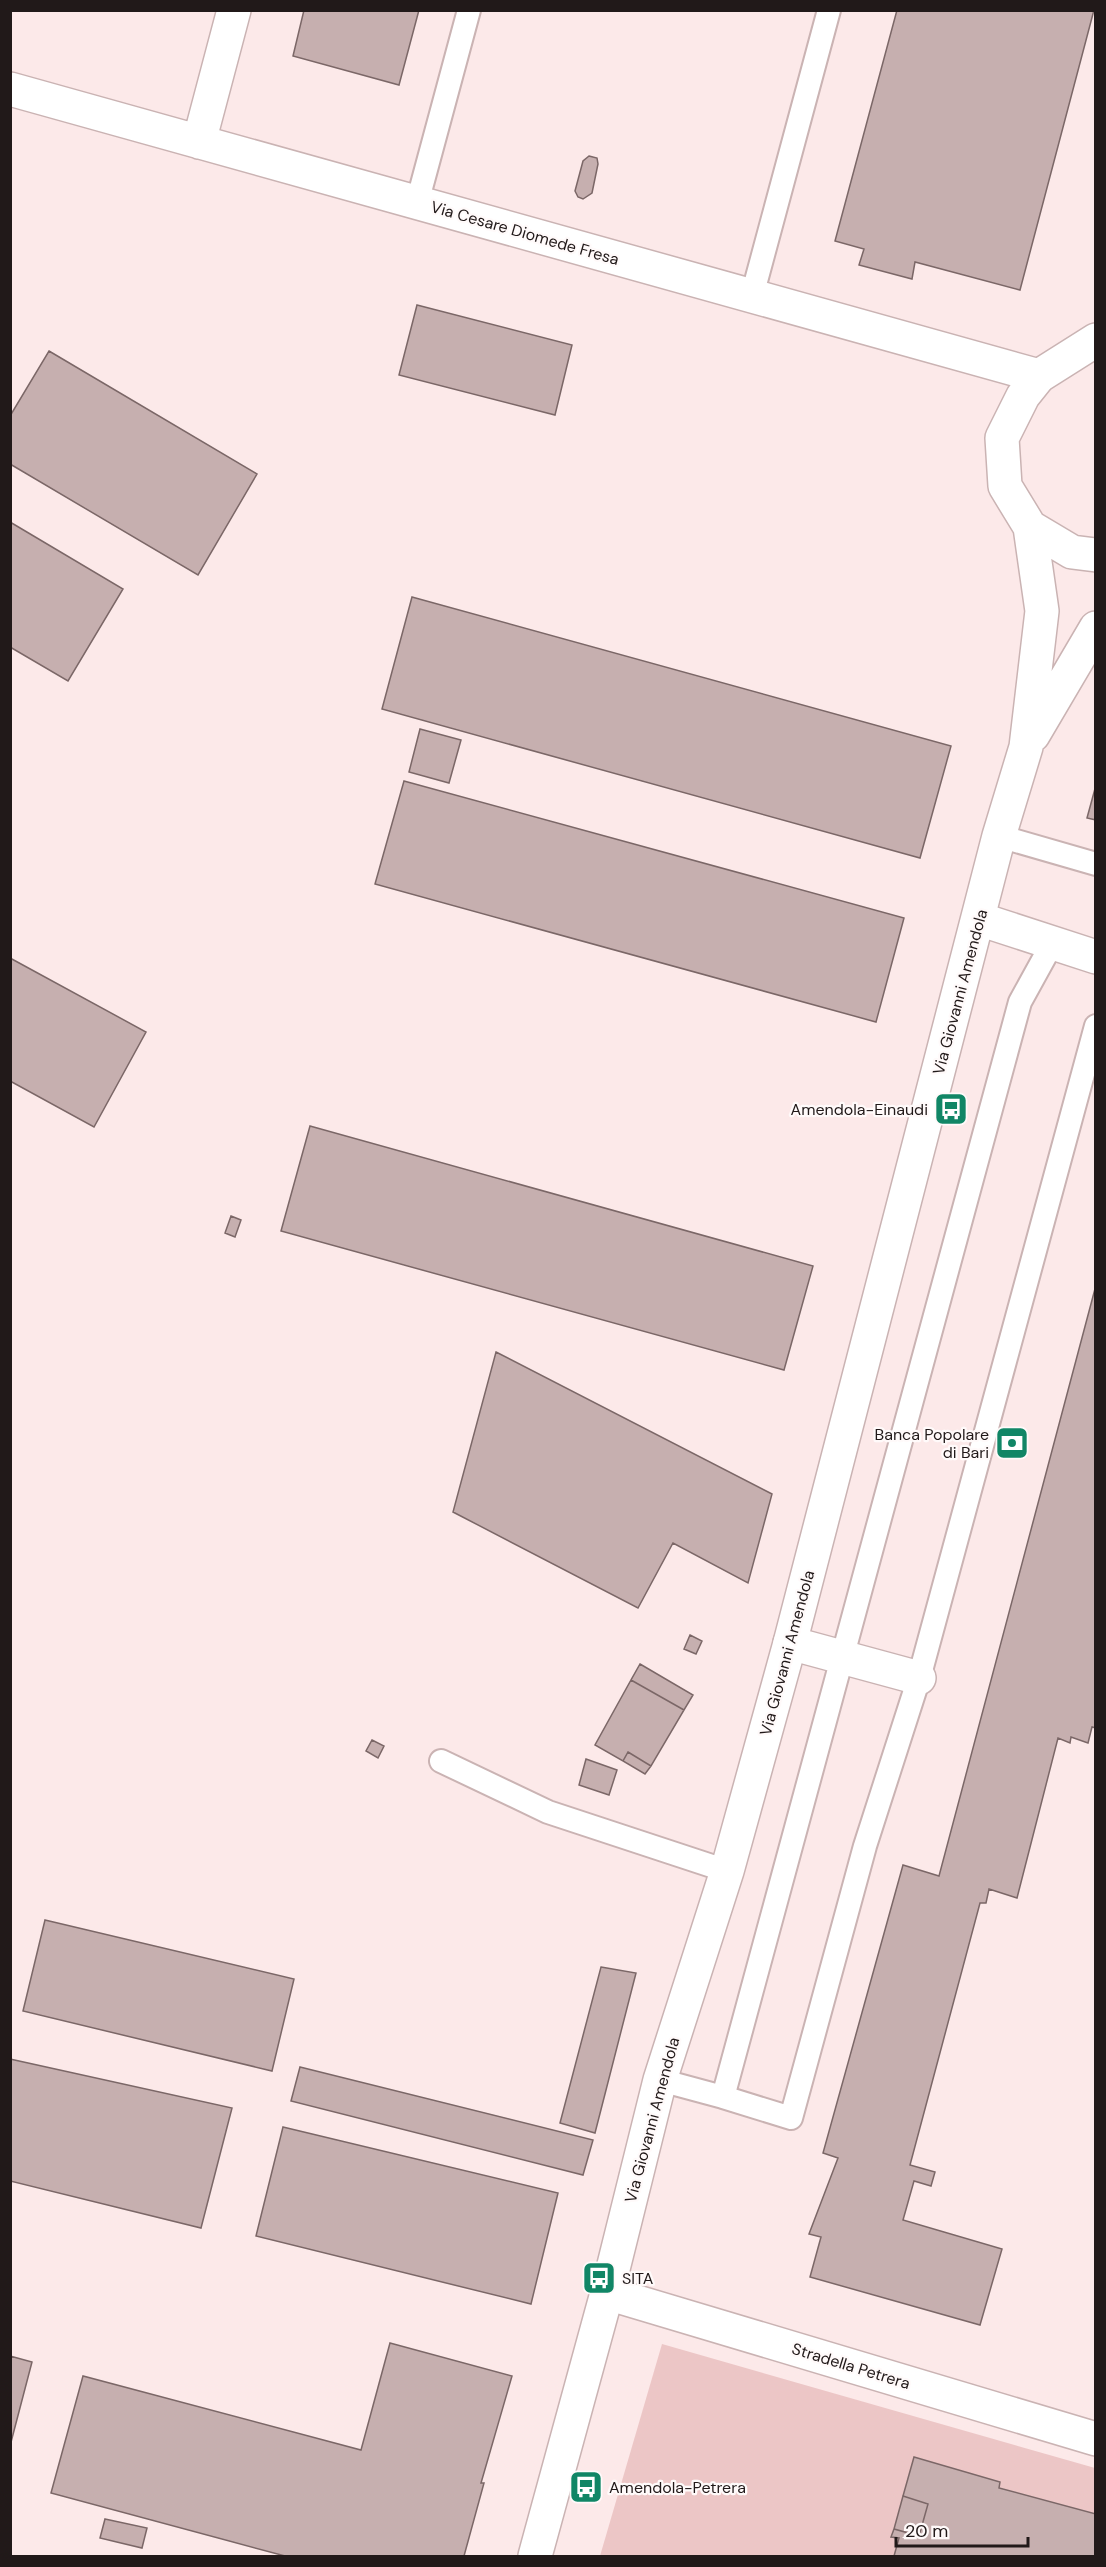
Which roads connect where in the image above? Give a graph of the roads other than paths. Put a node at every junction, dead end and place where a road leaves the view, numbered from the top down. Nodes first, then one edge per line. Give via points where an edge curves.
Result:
1 (234, 10) edge
2 (469, 10) edge
3 (829, 10) edge
4 (10, 90) edge
5 (200, 142) junction
6 (417, 203) junction
7 (752, 296) junction
8 (1095, 340) edge
9 (1040, 376) junction
10 (1030, 527) junction
11 (1095, 555) edge
12 (1095, 628) edge
13 (1084, 668) edge
14 (1026, 747) junction
15 (999, 836) junction
16 (1095, 864) edge
17 (979, 919) junction
18 (1053, 942) junction
19 (1095, 957) edge
20 (1095, 1026) edge
21 (790, 1643) junction
22 (842, 1658) junction
23 (919, 1678) junction
24 (441, 1761) dead end
25 (727, 1871) junction
26 (660, 2080) junction
27 (723, 2097) junction
28 (607, 2293) junction
29 (1095, 2439) edge
30 (535, 2556) edge

1 - 5 main road
2 - 6 lane
3 - 7 lane
4 - 5 main road, Via Cesare Diomede Fresa
5 - 6 main road, Via Cesare Diomede Fresa
6 - 7 main road, Via Cesare Diomede Fresa
7 - 9 main road, Via Cesare Diomede Fresa
8 - 9 main road, Via Giovanni Amendola
9 - 10 main road, Via Giovanni Amendola via 1023,396 1002,438 1005,486
10 - 11 main road, Via Giovanni Amendola via 1072,552
10 - 14 main road, Via Giovanni Amendola via 1042,611
12 - 13 main road, Via Giovanni Amendola
13 - 14 main road, Via Giovanni Amendola
14 - 15 main road, Via Giovanni Amendola
15 - 16 lane
15 - 17 main road, Via Giovanni Amendola
17 - 18 main road
17 - 21 main road, Via Giovanni Amendola
18 - 19 main road
18 - 22 lane via 1020,1002
20 - 23 lane
21 - 22 main road
21 - 25 main road, Via Giovanni Amendola
22 - 23 main road
22 - 27 lane
23 - 27 lane via 865,1846 791,2118
24 - 25 lane via 548,1812
25 - 26 main road, Via Giovanni Amendola
26 - 27 lane
26 - 28 main road, Via Giovanni Amendola
28 - 29 main road, Stradella Petrera
28 - 30 main road, Via Giovanni Amendola

